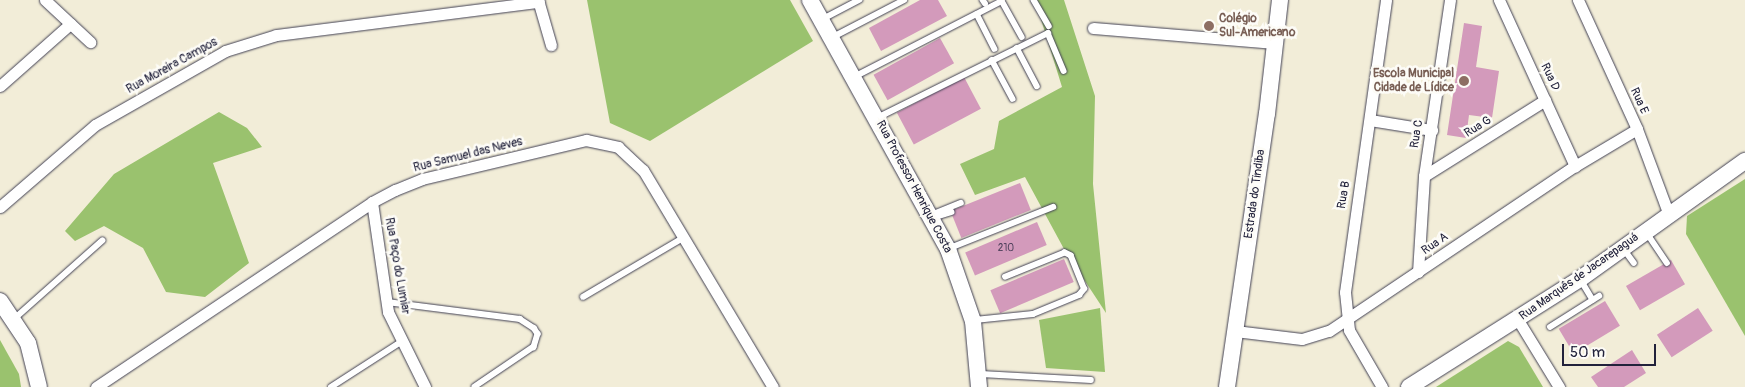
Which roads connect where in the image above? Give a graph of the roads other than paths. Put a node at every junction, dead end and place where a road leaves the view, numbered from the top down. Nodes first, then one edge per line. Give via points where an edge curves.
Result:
1 (45, 0) edge
2 (810, 0) edge
3 (859, 0) edge
4 (904, 0) edge
5 (1034, 0) edge
6 (1280, 0) edge
7 (1386, 0) edge
8 (1450, 0) edge
9 (1499, 0) edge
10 (1578, 0) edge
11 (538, 1) edge
12 (1003, 1) edge
13 (977, 14) junction
14 (822, 20) junction
15 (70, 24) junction
16 (1049, 26) dead end
17 (1092, 28) dead end
18 (1022, 37) dead end
19 (832, 38) junction
20 (90, 42) dead end
21 (1275, 43) junction
22 (551, 45) dead end
23 (995, 48) dead end
24 (1017, 48) junction
25 (992, 60) junction
26 (1064, 71) dead end
27 (854, 77) junction
28 (0, 86) edge
29 (1036, 86) dead end
30 (1014, 98) dead end
31 (1545, 100) junction
32 (877, 118) junction
33 (1370, 120) junction
34 (1637, 129) junction
35 (1432, 130) junction
36 (1745, 161) edge
37 (1575, 166) junction
38 (1424, 176) junction
39 (372, 202) junction
40 (960, 203) dead end
41 (0, 207) edge
42 (1053, 207) dead end
43 (951, 212) dead end
44 (1669, 215) junction
45 (932, 217) junction
46 (1646, 231) junction
47 (683, 238) junction
48 (102, 241) dead end
49 (1623, 247) junction
50 (948, 249) junction
51 (1667, 262) dead end
52 (1634, 263) dead end
53 (1418, 272) junction
54 (1006, 277) dead end
55 (1580, 279) junction
56 (1599, 296) dead end
57 (583, 297) dead end
58 (1593, 300) junction
59 (0, 302) edge
60 (387, 302) junction
61 (14, 319) junction
62 (973, 320) junction
63 (1346, 320) junction
64 (1518, 320) junction
65 (1550, 327) dead end
66 (1235, 331) junction
67 (401, 342) junction
68 (978, 380) edge
69 (1091, 380) dead end
70 (39, 387) edge
71 (96, 387) edge
72 (331, 387) edge
73 (425, 387) edge
74 (475, 387) edge
75 (773, 387) edge
76 (1227, 387) edge
77 (1382, 387) edge
78 (1409, 387) edge
79 (1559, 387) edge

1 - 15 street
2 - 14 street, Rua Professor Henrique Costa
3 - 14 lane
4 - 19 lane
5 - 16 lane
6 - 21 street, Estrada do Tindiba
7 - 33 street, Rua B
8 - 35 street, Rua C
9 - 31 street, Rua D
10 - 34 street, Rua E
11 - 22 street, Rua Moreira Campos
11 - 41 street, Rua Moreira Campos via 276,35 225,51 95,125
12 - 13 lane
12 - 18 lane
13 - 23 lane
13 - 27 lane
14 - 19 street, Rua Professor Henrique Costa
15 - 20 street
15 - 28 street
17 - 21 street
19 - 27 street, Rua Professor Henrique Costa
21 - 66 street, Estrada do Tindiba
24 - 25 lane
24 - 26 lane via 1048,33
24 - 29 lane
25 - 30 lane
25 - 32 lane
27 - 32 street, Rua Professor Henrique Costa
31 - 37 street, Rua D
31 - 38 street, Rua G
32 - 45 street, Rua Professor Henrique Costa
33 - 35 street
33 - 63 street, Rua B via 1349,248
34 - 37 street, Rua A
34 - 44 street, Rua E
35 - 38 street, Rua C
36 - 44 street, Rua Marquês de Jacarepaguá
37 - 53 street, Rua A
38 - 53 street, Rua C
39 - 47 street, Rua Samuel das Neves via 422,179 586,140 601,141 618,146 637,163
39 - 60 street, Rua Paço do Lumiar
39 - 71 street, Rua Samuel das Neves
40 - 45 lane
42 - 50 lane
43 - 45 lane
44 - 46 street, Rua Marquês de Jacarepaguá
45 - 50 street, Rua Professor Henrique Costa
46 - 49 street, Rua Marquês de Jacarepaguá
46 - 51 lane
47 - 57 lane
47 - 75 street, Rua Samuel das Neves
48 - 61 lane
49 - 52 lane
49 - 55 street, Rua Marquês de Jacarepaguá
50 - 62 street, Rua Professor Henrique Costa
53 - 63 street, Rua A
54 - 62 lane via 1065,253 1071,256 1084,289 1079,296 1033,314
55 - 58 lane
55 - 64 street, Rua Marquês de Jacarepaguá
56 - 58 lane
58 - 65 lane
59 - 61 street
60 - 67 street, Rua Paço do Lumiar
60 - 74 lane via 520,319 534,328 538,334 534,347
61 - 70 street via 28,343
62 - 68 street, Rua Professor Henrique Costa
63 - 66 street, Rua A via 1328,331 1302,339
63 - 77 street
64 - 78 street, Rua Marquês de Jacarepaguá
64 - 79 street
66 - 76 street, Estrada do Tindiba
67 - 72 lane
67 - 73 street, Rua Paço do Lumiar
68 - 69 lane

